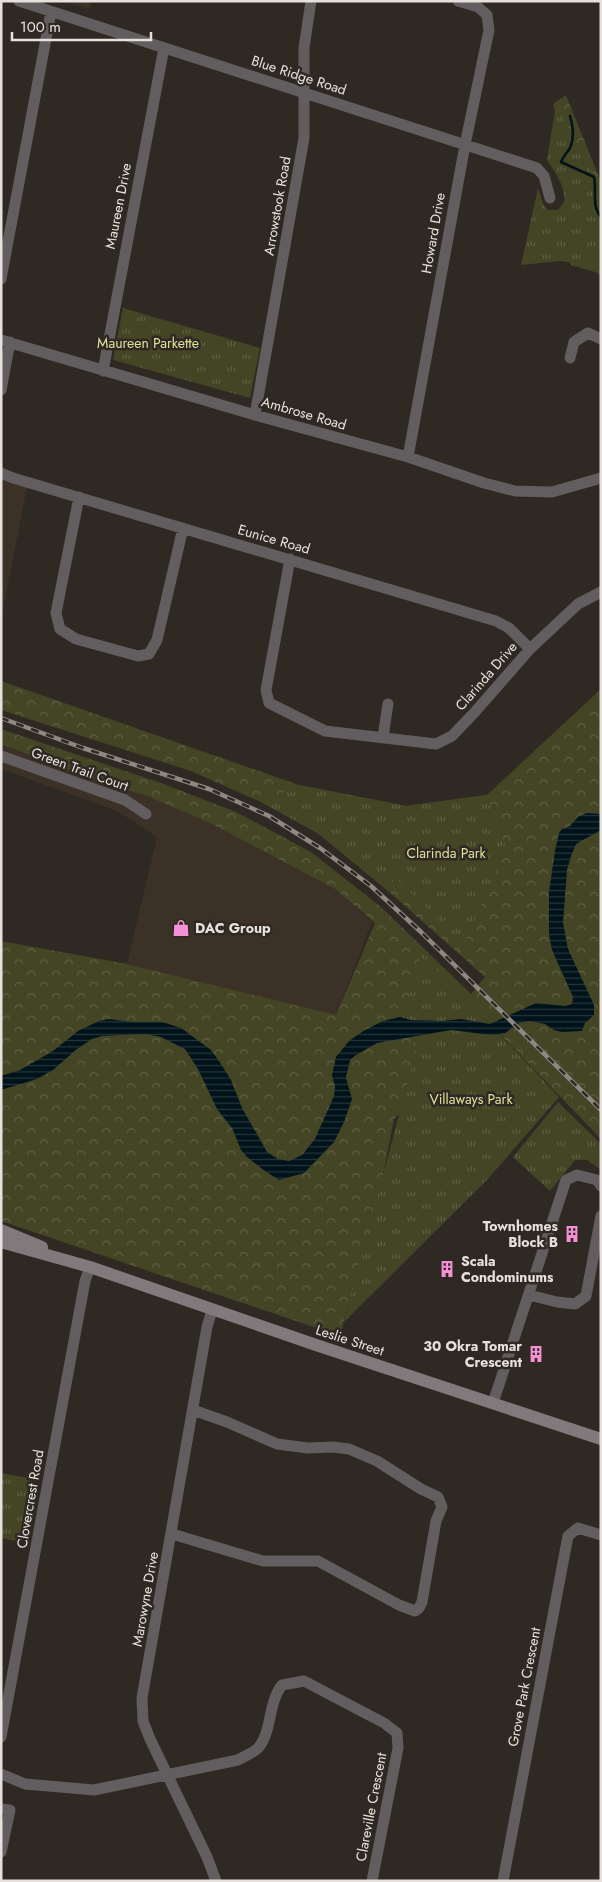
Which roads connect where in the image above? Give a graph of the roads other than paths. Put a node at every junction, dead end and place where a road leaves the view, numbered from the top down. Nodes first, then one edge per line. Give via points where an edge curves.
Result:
1 (20, 1) edge
2 (312, 1) edge
3 (458, 1) edge
4 (51, 12) junction
5 (164, 48) junction
6 (304, 93) junction
7 (465, 145) junction
8 (550, 198) dead end
9 (1, 279) edge
10 (601, 340) edge
11 (6, 341) edge
12 (570, 358) dead end
13 (102, 370) junction
14 (1, 390) edge
15 (255, 415) junction
16 (408, 457) junction
17 (1, 473) edge
18 (601, 478) edge
19 (79, 497) junction
20 (182, 528) junction
21 (290, 559) junction
22 (601, 592) edge
23 (530, 649) junction
24 (388, 704) dead end
25 (383, 737) junction
26 (1, 756) edge
27 (146, 814) dead end
28 (601, 1186) edge
29 (601, 1216) edge
30 (1, 1230) edge
31 (1, 1242) edge
32 (90, 1267) junction
33 (529, 1295) junction
34 (212, 1310) junction
35 (493, 1404) junction
36 (193, 1410) junction
37 (601, 1439) edge
38 (172, 1534) junction
39 (601, 1534) edge
40 (1, 1737) edge
41 (1, 1774) edge
42 (168, 1775) junction
43 (1, 1809) edge
44 (1, 1852) edge
45 (216, 1881) edge
46 (372, 1881) edge
47 (503, 1881) edge

1 - 4 street, Blue Ridge Road
2 - 6 street, Arrowstook Road via 304,48
3 - 7 street, Howard Drive via 487,15 489,30
4 - 5 street, Blue Ridge Road
4 - 9 street
5 - 6 street, Blue Ridge Road
5 - 13 street, Maureen Drive
6 - 7 street, Blue Ridge Road
6 - 15 street, Arrowstook Road via 304,138
7 - 8 street, Blue Ridge Road via 537,168 544,176
7 - 16 street, Howard Drive
10 - 12 street via 588,333 574,342
11 - 13 street, Ambrose Road
11 - 14 street
13 - 15 street, Ambrose Road
15 - 16 street, Ambrose Road
16 - 18 street, Ambrose Road via 515,491 552,492
17 - 19 street, Eunice Road
19 - 20 street, Eunice Road
19 - 20 street via 56,614 60,629 76,638 138,656 149,654 157,640
20 - 21 street, Eunice Road
21 - 23 street, Eunice Road via 496,620
21 - 25 street, Clarinda Drive via 266,690 269,702 325,731
22 - 23 street, Clarinda Drive via 578,604
23 - 25 street, Clarinda Drive via 452,736 436,744
24 - 25 street
26 - 27 street, Green Trail Court via 125,800
28 - 33 street via 597,1180 577,1175 566,1180
29 - 33 street via 586,1296 575,1304
30 - 32 main road, Leslie Street
31 - 32 main road, Leslie Street
32 - 34 main road, Leslie Street
32 - 40 street, Clovercrest Road
33 - 35 street
34 - 35 main road, Leslie Street
34 - 36 street, Marowyne Drive
35 - 37 main road, Leslie Street
36 - 38 street, Marowyne Drive
36 - 38 street via 277,1444 349,1449 438,1497 442,1507 436,1521 422,1602 415,1611 318,1561 263,1561
38 - 42 street, Marowyne Drive via 142,1698 143,1720
39 - 47 street, Grove Park Crescent via 578,1528 568,1536
41 - 42 street via 25,1784 94,1790
42 - 45 street, Marowyne Drive
42 - 46 street, Clareville Crescent via 238,1760 258,1748 275,1694 282,1685 304,1681 397,1733 398,1748
43 - 44 street via 10,1810

